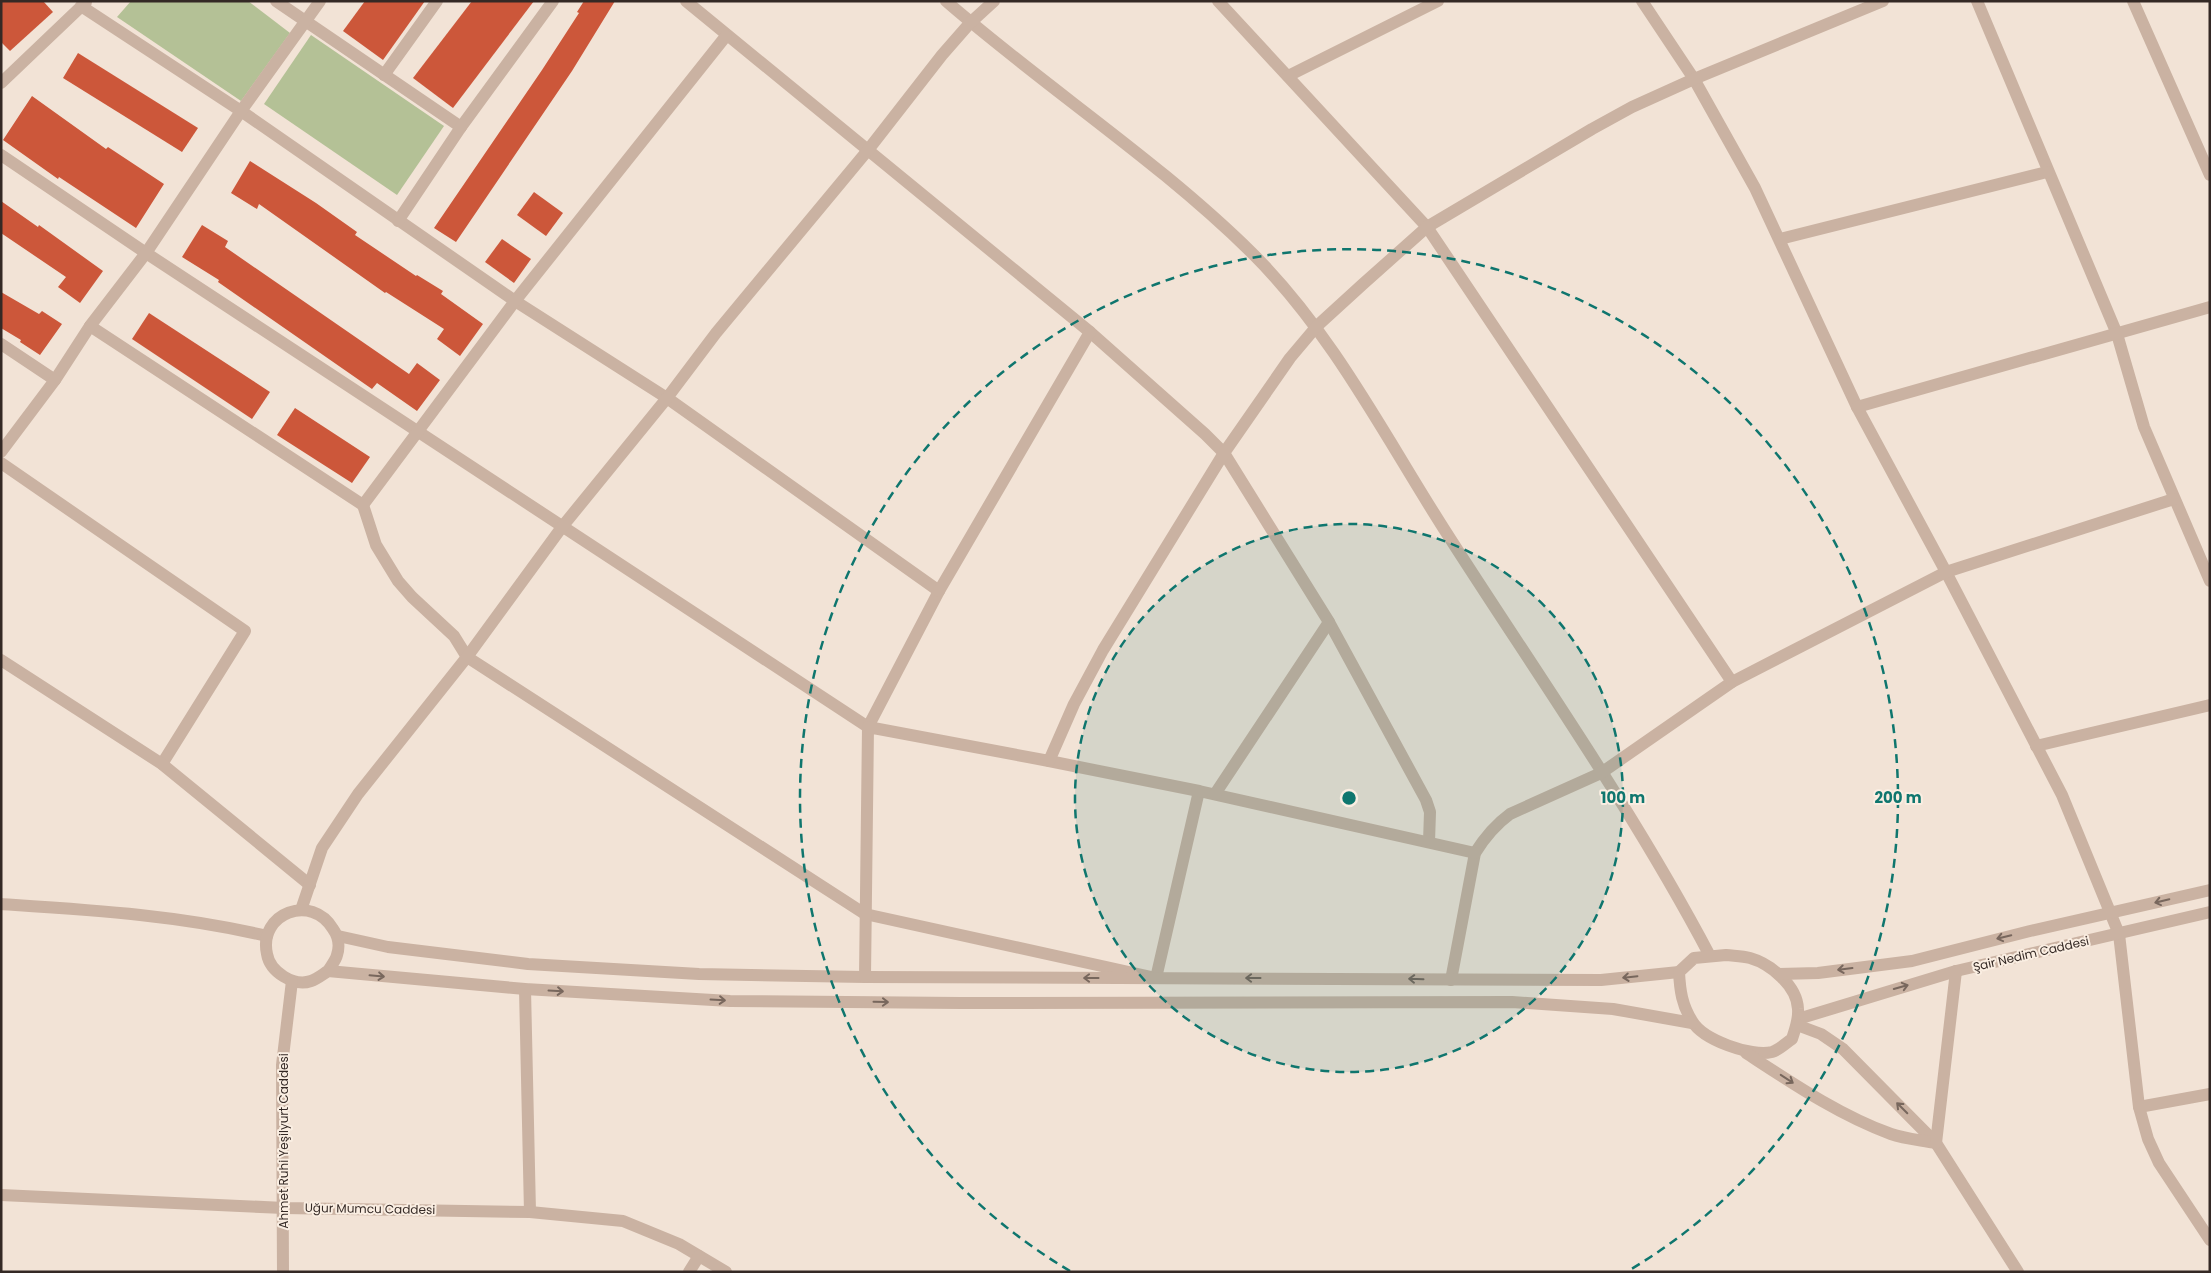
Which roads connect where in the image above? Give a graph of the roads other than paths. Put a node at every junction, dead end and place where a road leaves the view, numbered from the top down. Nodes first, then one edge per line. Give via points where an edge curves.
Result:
1 (276, 1) edge
2 (320, 1) edge
3 (437, 1) edge
4 (553, 1) edge
5 (686, 1) edge
6 (946, 1) edge
7 (994, 1) edge
8 (1218, 1) edge
9 (1438, 1) edge
10 (1642, 1) edge
11 (1884, 1) edge
12 (1977, 1) edge
13 (2132, 1) edge
14 (83, 4) edge
15 (306, 21) junction
16 (970, 22) junction
17 (726, 36) junction
18 (384, 75) junction
19 (1288, 76) junction
20 (1694, 79) junction
21 (1, 83) edge
22 (240, 111) junction
23 (461, 128) junction
24 (868, 150) junction
25 (1, 155) edge
26 (2047, 172) junction
27 (2210, 175) edge
28 (398, 221) junction
29 (1428, 227) junction
30 (1780, 239) junction
31 (146, 253) junction
32 (515, 301) junction
33 (2210, 307) edge
34 (90, 326) junction
35 (1317, 326) junction
36 (1090, 332) junction
37 (2117, 334) junction
38 (1, 344) edge
39 (55, 380) junction
40 (667, 398) junction
41 (1857, 407) junction
42 (418, 431) junction
43 (1, 452) edge
44 (1224, 454) junction
45 (1, 463) edge
46 (2174, 499) junction
47 (363, 506) junction
48 (562, 527) junction
49 (1946, 572) junction
50 (2210, 582) edge
51 (939, 591) junction
52 (1329, 622) junction
53 (467, 657) junction
54 (1, 660) edge
55 (1732, 682) junction
56 (2210, 705) edge
57 (868, 727) junction
58 (2036, 746) junction
59 (1049, 761) junction
60 (162, 764) junction
61 (1601, 773) junction
62 (1199, 791) junction
63 (1215, 794) junction
64 (1429, 842) junction
65 (1475, 853) junction
66 (310, 884) junction
67 (2210, 890) edge
68 (1, 904) edge
69 (301, 910) junction
70 (2111, 912) junction
71 (2210, 912) edge
72 (865, 914) junction
73 (2119, 934) junction
74 (267, 936) junction
75 (338, 936) junction
76 (1710, 956) junction
77 (328, 971) junction
78 (1956, 971) junction
79 (1679, 972) junction
80 (1779, 974) junction
81 (865, 978) junction
82 (1156, 978) junction
83 (1451, 980) junction
84 (292, 981) junction
85 (525, 989) junction
86 (1797, 1022) junction
87 (1692, 1023) junction
88 (1746, 1052) junction
89 (2210, 1094) edge
90 (2139, 1107) junction
91 (1936, 1143) junction
92 (1, 1195) edge
93 (284, 1208) junction
94 (530, 1212) junction
95 (2210, 1240) edge
96 (699, 1256) junction
97 (283, 1272) edge
98 (689, 1272) edge
99 (726, 1272) edge
100 (2018, 1272) edge

1 - 15 street
2 - 15 street
3 - 18 street
4 - 23 street
5 - 17 street
6 - 16 street
7 - 16 street
8 - 19 street
9 - 19 street
10 - 20 street
11 - 20 street
12 - 26 street
13 - 27 street
14 - 21 street
14 - 22 street
15 - 18 street
15 - 22 street
16 - 24 street
16 - 35 street via 1192,198 1254,255
17 - 24 street
17 - 32 street
18 - 23 street
19 - 29 street
20 - 29 street via 1592,129
20 - 30 street
22 - 28 street
22 - 31 street
23 - 28 street
24 - 36 street
24 - 40 street via 716,333
25 - 31 street
26 - 30 street
26 - 37 street
28 - 32 street
29 - 35 street
29 - 55 street
30 - 41 street
31 - 34 street
31 - 42 street
32 - 40 street
32 - 42 street
33 - 37 street
34 - 39 street
34 - 47 street
35 - 44 street via 1271,383
35 - 61 street
36 - 44 street
36 - 51 street
37 - 41 street
37 - 46 street via 2144,427
38 - 39 street
39 - 43 street
40 - 48 street
40 - 51 street
41 - 49 street
42 - 47 street
42 - 48 street
44 - 52 street
44 - 59 street via 1103,650
45 - 60 street via 244,631
46 - 49 street
46 - 50 street
47 - 53 street via 376,544 398,581 454,636
48 - 53 street
48 - 57 street
49 - 55 street
49 - 58 street
51 - 57 street
52 - 63 street
52 - 64 street via 1426,800 1430,812
53 - 66 street via 358,794 322,848
53 - 72 street
54 - 60 street
55 - 61 street
56 - 58 street
57 - 59 street
57 - 72 street
58 - 70 street via 2062,795
59 - 62 street
60 - 66 street
61 - 65 street via 1510,814 1485,836
61 - 76 street via 1677,895
62 - 63 street
62 - 82 street
63 - 64 street
64 - 65 street
65 - 83 street
66 - 69 street
67 -> 70 street
68 - 74 street via 139,914
69 - 74 street via 292,910 276,920
69 - 75 street via 311,910 328,920
70 - 73 street
70 -> 80 street via 1912,961 1818,973
71 - 73 street, Şair Nedim Caddesi
72 - 81 street
72 - 82 street
73 - 78 street, Şair Nedim Caddesi
73 - 90 street
74 - 84 street via 267,955 271,963 276,971
75 - 77 street via 338,955
75 - 81 street via 388,947 528,964 699,974
76 - 79 street via 1694,958
76 - 80 street via 1751,958
77 - 84 street via 312,981
77 -> 85 street
86 -> 78 street, Şair Nedim Caddesi via 1854,1001
78 - 91 street
79 -> 83 street via 1601,980
79 - 87 street via 1680,998
80 - 86 street via 1795,994
82 -> 81 street
83 -> 82 street
84 - 93 street, Ahmet Ruhi Yeşilyurt Caddesi via 282,1065
85 -> 87 street via 730,1001 1512,1002 1612,1009
85 - 94 street
86 - 88 street via 1792,1039 1773,1052
91 -> 86 street via 1843,1048
87 - 88 street via 1708,1036
88 -> 91 street via 1797,1086 1892,1135
89 - 90 street
90 - 95 street via 2159,1163
91 - 100 street
92 - 93 street, Uğur Mumcu Caddesi
93 - 94 street, Uğur Mumcu Caddesi
93 - 97 street, Ahmet Ruhi Yeşilyurt Caddesi
94 - 96 street, Uğur Mumcu Caddesi via 623,1221 679,1244
96 - 98 street
96 - 99 street, Uğur Mumcu Caddesi

